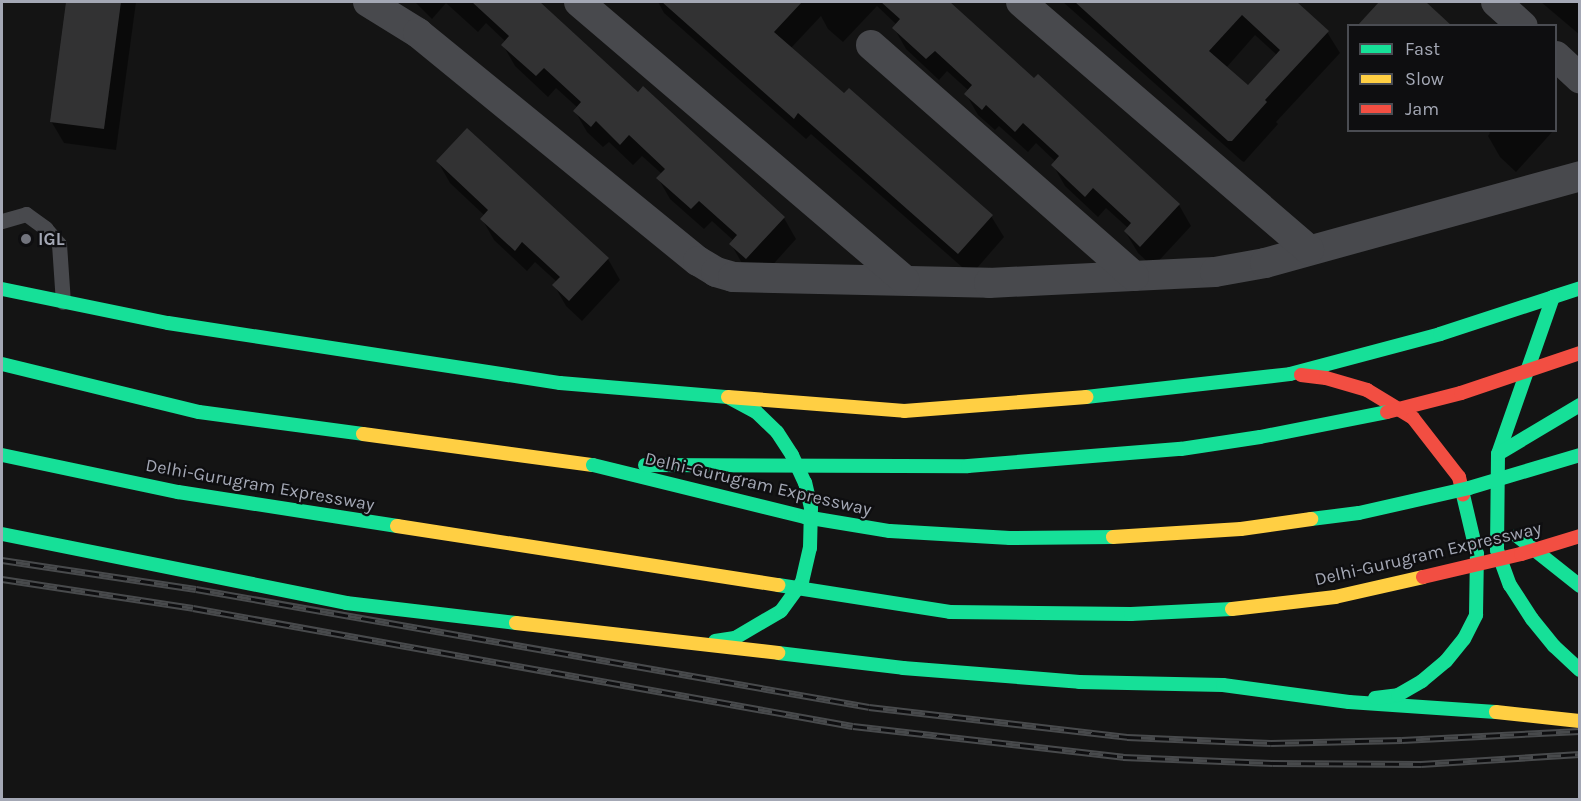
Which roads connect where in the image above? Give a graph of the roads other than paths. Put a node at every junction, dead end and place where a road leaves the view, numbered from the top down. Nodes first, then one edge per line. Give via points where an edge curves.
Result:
1 (368, 2) edge
2 (1021, 2) edge
3 (1496, 2) edge
4 (585, 3) edge
5 (1520, 24) edge
6 (871, 45) dead end
7 (1557, 57) edge
8 (1580, 78) edge
9 (1580, 176) edge
10 (2, 221) edge
11 (1309, 250) junction
12 (1134, 276) junction
13 (905, 280) junction
14 (1580, 288) edge
15 (2, 289) edge
16 (1552, 297) junction
17 (63, 302) junction
18 (1580, 353) edge
19 (2, 364) edge
20 (1290, 374) junction
21 (726, 396) junction
22 (1580, 405) edge
23 (1498, 454) junction
24 (2, 455) edge
25 (1580, 455) edge
26 (593, 465) junction
27 (1496, 520) junction
28 (2, 534) edge
29 (1580, 536) edge
30 (1580, 586) edge
31 (696, 643) junction
32 (1580, 670) edge
33 (1350, 702) junction
34 (1580, 721) edge

1 - 13 street via 418,33 716,272 751,279
2 - 11 street
3 - 5 street
4 - 13 street
6 - 12 street
7 - 8 street
9 - 11 street
10 - 17 lane via 26,214 59,244
11 - 12 street via 1236,270
12 - 13 street via 989,283
14 - 16 main road
15 - 17 main road
16 - 20 main road via 1440,334
16 - 23 main road
17 - 21 main road via 168,323 560,383
18 - 26 main road, bridge via 1461,393 1382,413 1181,448 968,466
19 - 26 main road, Delhi-Gurugram Expressway via 200,412
20 - 21 main road via 1037,403 904,411
20 - 33 main road via 1326,378 1367,390 1413,418 1459,477 1477,554 1476,615 1464,639 1446,661 1398,695
21 - 31 main road via 756,412 777,432 792,455 811,508 810,548 802,582 781,611 735,638
22 - 23 main road
23 - 27 main road
24 - 29 main road, Delhi-Gurugram Expressway, bridge via 178,492 950,612 1131,614 1229,609 1335,597 1509,557
25 - 26 main road, Delhi-Gurugram Expressway, bridge via 1469,488 1359,513 1241,529 1136,537 1010,538 890,531 805,517
27 - 30 main road
27 - 32 main road via 1497,550 1510,585 1532,620
28 - 31 main road via 346,603
31 - 33 main road via 903,668 1079,682 1223,685
33 - 34 main road

